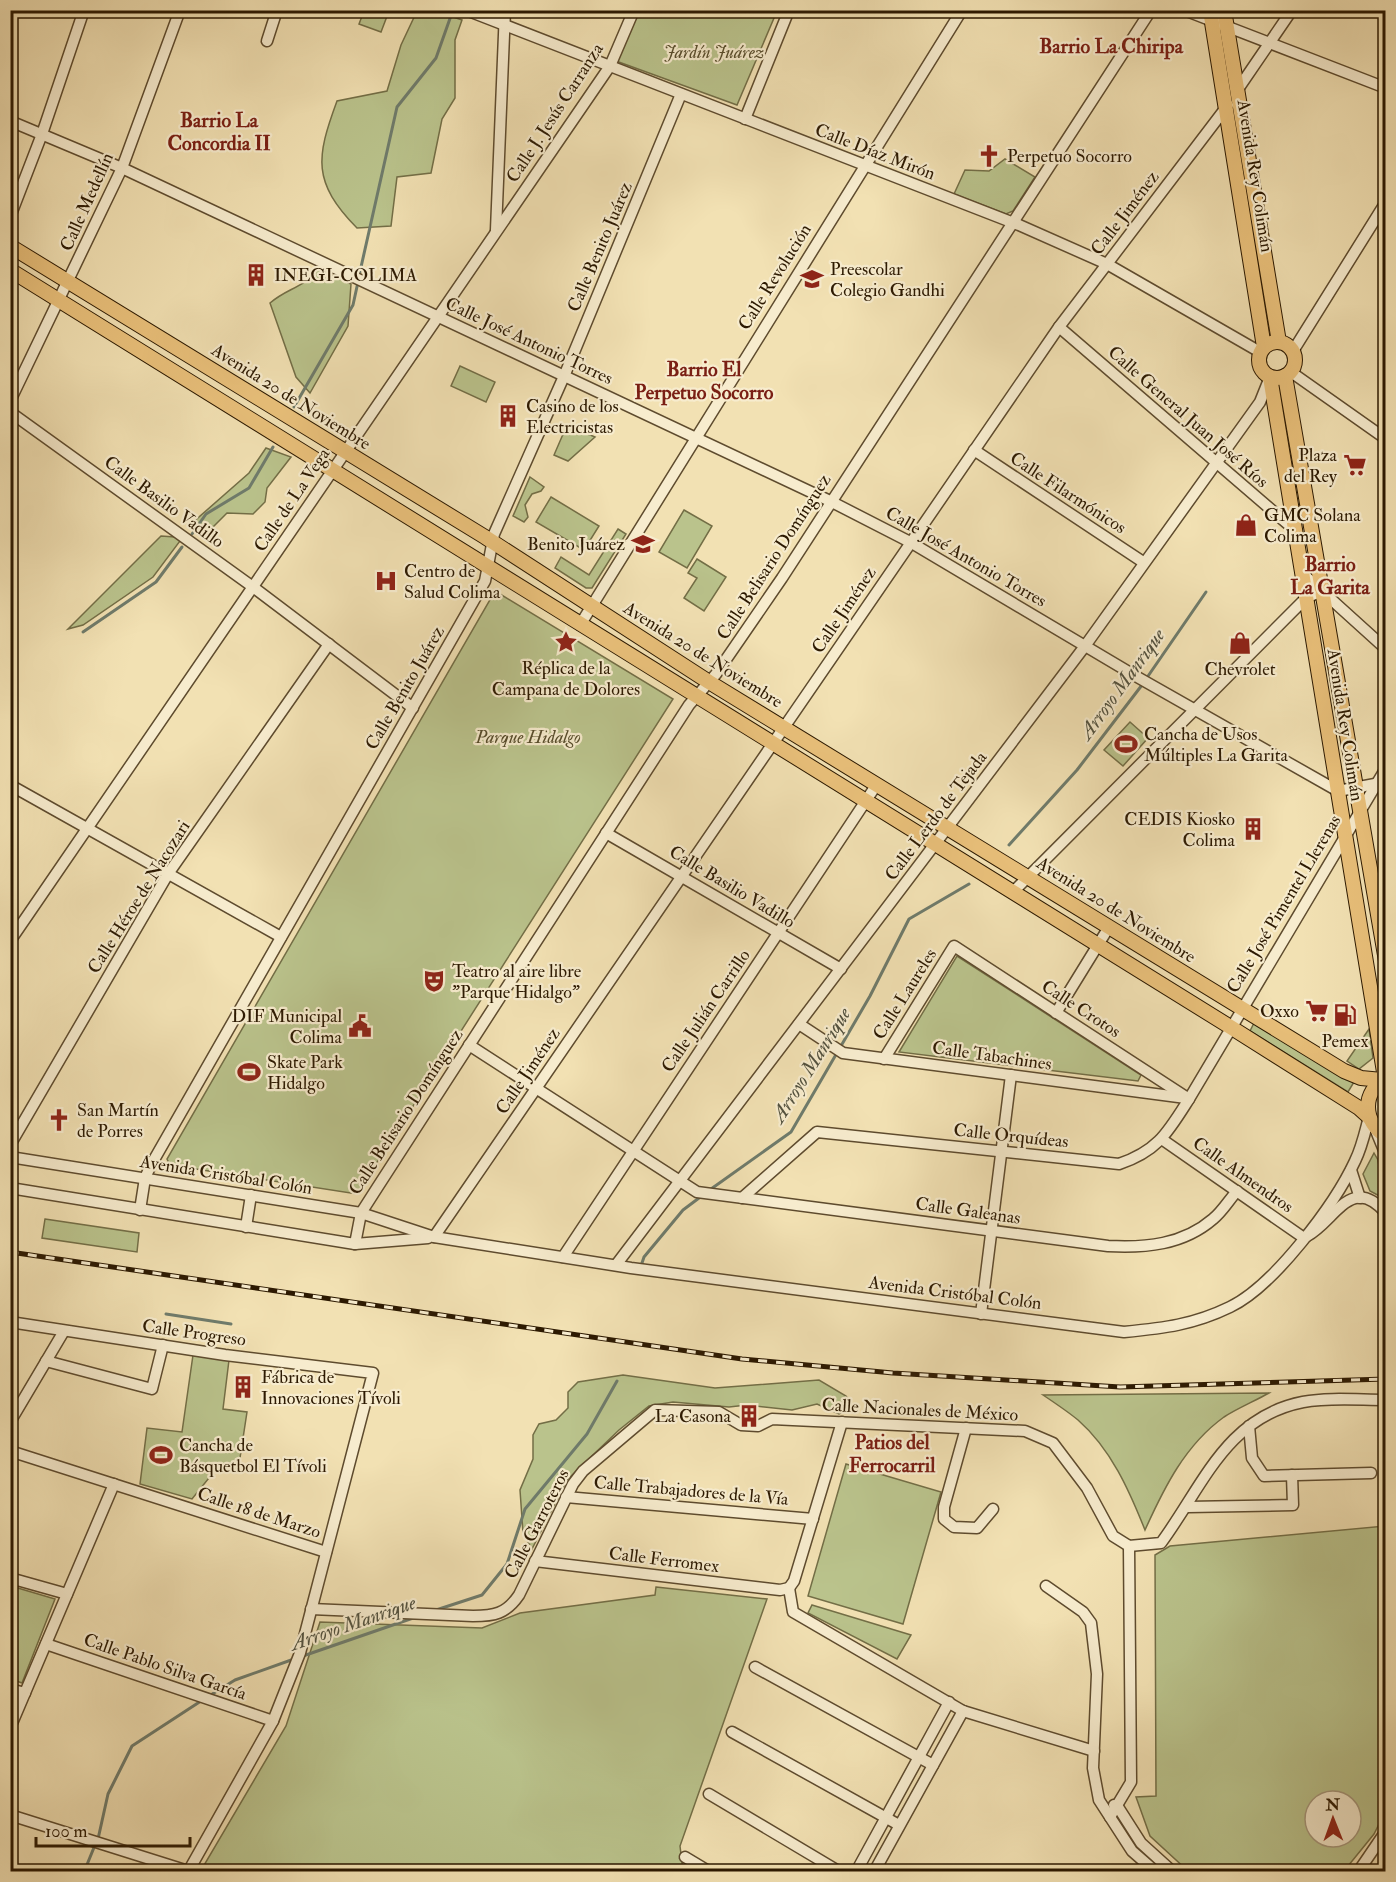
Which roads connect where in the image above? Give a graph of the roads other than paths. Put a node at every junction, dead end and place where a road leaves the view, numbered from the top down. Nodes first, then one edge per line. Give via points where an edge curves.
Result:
1 (84, 10) edge
2 (180, 10) edge
3 (277, 10) edge
4 (466, 10) edge
5 (505, 10) edge
6 (634, 10) edge
7 (789, 10) edge
8 (962, 10) edge
9 (1151, 10) edge
10 (1184, 10) edge
11 (1224, 10) edge
12 (1292, 10) edge
13 (1211, 16) edge
14 (505, 26) junction
15 (1227, 27) junction
16 (267, 41) dead end
17 (1270, 45) junction
18 (610, 66) junction
19 (1386, 88) edge
20 (1237, 89) junction
21 (681, 94) junction
22 (1226, 108) junction
23 (745, 119) junction
24 (10, 121) edge
25 (42, 134) junction
26 (864, 165) junction
27 (122, 168) junction
28 (1386, 202) edge
29 (10, 217) edge
30 (1012, 223) junction
31 (496, 230) junction
32 (10, 246) edge
33 (1107, 264) junction
34 (10, 270) edge
35 (69, 281) junction
36 (59, 300) junction
37 (437, 317) junction
38 (1059, 327) junction
39 (1279, 342) junction
40 (1262, 349) junction
41 (1293, 351) junction
42 (565, 374) junction
43 (1288, 374) junction
44 (1270, 377) junction
45 (10, 401) edge
46 (10, 412) edge
47 (695, 438) junction
48 (1386, 439) edge
49 (974, 450) junction
50 (345, 452) junction
51 (1216, 464) junction
52 (333, 469) junction
53 (831, 501) junction
54 (1296, 531) junction
55 (910, 542) junction
56 (493, 543) junction
57 (1143, 562) junction
58 (488, 568) junction
59 (1302, 573) junction
60 (253, 587) junction
61 (1322, 591) junction
62 (1306, 598) junction
63 (592, 606) junction
64 (580, 625) junction
65 (329, 644) junction
66 (1085, 646) junction
67 (1386, 649) edge
68 (710, 682) junction
69 (696, 697) junction
70 (412, 708) junction
71 (1195, 709) junction
72 (784, 727) junction
73 (772, 744) junction
74 (1386, 768) edge
75 (877, 784) junction
76 (1375, 784) junction
77 (10, 786) edge
78 (1356, 788) junction
79 (1338, 791) junction
80 (865, 801) junction
81 (1359, 809) junction
82 (948, 828) junction
83 (87, 829) junction
84 (606, 832) junction
85 (1345, 833) junction
86 (935, 845) junction
87 (168, 874) junction
88 (682, 876) junction
89 (1028, 877) junction
90 (1012, 893) junction
91 (1109, 927) junction
92 (777, 934) junction
93 (281, 938) junction
94 (10, 941) edge
95 (954, 946) joint
96 (1097, 946) junction
97 (1386, 961) edge
98 (841, 969) junction
99 (1241, 1008) junction
100 (1056, 1012) junction
101 (799, 1023) junction
102 (1232, 1028) junction
103 (469, 1045) junction
104 (884, 1059) junction
105 (1011, 1075) junction
106 (1384, 1079) edge
107 (536, 1088) junction
108 (1189, 1099) junction
109 (1371, 1121) junction
110 (1386, 1136) edge
111 (1163, 1140) junction
112 (10, 1145) edge
113 (633, 1150) junction
114 (1001, 1152) junction
115 (1386, 1155) edge
116 (10, 1157) edge
117 (1351, 1170) junction
118 (145, 1179) junction
119 (679, 1180) junction
120 (10, 1188) edge
121 (1237, 1191) junction
122 (251, 1195) junction
123 (742, 1198) junction
124 (1360, 1198) junction
125 (140, 1210) junction
126 (361, 1213) junction
127 (1386, 1213) edge
128 (246, 1227) junction
129 (991, 1231) junction
130 (434, 1237) junction
131 (1304, 1238) junction
132 (355, 1244) junction
133 (562, 1257) junction
134 (616, 1265) junction
135 (981, 1314) junction
136 (10, 1322) edge
137 (64, 1331) junction
138 (164, 1345) junction
139 (46, 1361) junction
140 (1386, 1400) edge
141 (655, 1410) joint
142 (10, 1422) edge
143 (842, 1422) junction
144 (1249, 1426) junction
145 (966, 1428) junction
146 (10, 1451) edge
147 (1371, 1473) dead end
148 (1293, 1475) junction
149 (114, 1484) junction
150 (566, 1497) junction
151 (1188, 1507) junction
152 (993, 1509) dead end
153 (813, 1519) junction
154 (1129, 1546) junction
155 (326, 1552) junction
156 (535, 1561) junction
157 (10, 1578) edge
158 (1046, 1586) dead end
159 (789, 1588) junction
160 (67, 1594) junction
161 (311, 1609) junction
162 (46, 1644) junction
163 (755, 1667) dead end
164 (10, 1689) edge
165 (25, 1693) junction
166 (949, 1702) junction
167 (963, 1711) junction
168 (273, 1721) junction
169 (10, 1728) edge
170 (732, 1732) dead end
171 (1094, 1751) junction
172 (920, 1758) junction
173 (933, 1765) junction
174 (709, 1794) dead end
175 (1100, 1800) junction
176 (1118, 1807) junction
177 (10, 1815) edge
178 (1110, 1817) junction
179 (886, 1818) junction
180 (899, 1826) junction
181 (1384, 1837) edge
182 (685, 1857) dead end
183 (1386, 1863) edge
184 (188, 1871) edge
185 (710, 1872) edge
186 (840, 1872) edge
187 (856, 1872) edge
188 (874, 1872) edge
189 (1156, 1872) edge
190 (1173, 1872) edge
191 (1358, 1872) edge
192 (1379, 1872) edge

1 - 25 street
2 - 27 street, Calle Medellín
3 - 16 street
4 - 14 street, Calle Díaz Mirón
5 - 14 street
6 - 18 street, Calle J. Jesús Carranza
7 - 23 street
8 - 26 street, Calle Revolución
9 - 30 street, Calle Belisario Domínguez
10 - 13 street
11 - 15 main road, Avenida Rey Colimán
12 - 17 street, Calle Jiménez
13 - 15 street
13 - 22 main road, Avenida Rey Colimán
14 - 18 street, Calle Díaz Mirón
14 - 31 street
15 - 17 street
15 - 20 main road, Avenida Rey Colimán
17 - 19 street
17 - 20 street, Calle Jiménez
18 - 21 street, Calle Díaz Mirón
18 - 31 street, Calle J. Jesús Carranza
20 - 22 street, Calle Jiménez
20 - 39 main road, Avenida Rey Colimán
21 - 23 street, Calle Díaz Mirón
21 - 42 street, Calle Benito Juárez
22 - 33 street, Calle Jiménez
22 - 40 main road, Avenida Rey Colimán
23 - 26 street, Calle Díaz Mirón
24 - 25 street, Calle José Antonio Torres
25 - 27 street, Calle José Antonio Torres
25 - 29 street
26 - 30 street, Calle Díaz Mirón
26 - 47 street, Calle Revolución
27 - 35 street, Calle Medellín
27 - 37 street, Calle José Antonio Torres
28 - 41 street
30 - 33 street, Calle Díaz Mirón
30 - 53 street, Calle Belisario Domínguez
31 - 37 street, Calle de La Vega
32 - 35 main road, Avenida 20 de Noviembre
33 - 38 street, Calle Jiménez
33 - 40 street, Calle Díaz Mirón
34 - 36 main road
35 - 36 street, Calle Medellín
35 - 50 main road, Avenida 20 de Noviembre
36 - 45 street, Calle Medellín
36 - 52 main road
37 - 42 street, Calle José Antonio Torres
37 - 50 street, Calle de La Vega
38 - 49 street, Calle Jiménez
38 - 51 street, Calle General Juan José Ríos
39 - 40 main road
39 - 41 main road
40 - 44 main road via 1260,365
41 - 43 main road via 1295,362
42 - 47 street, Calle José Antonio Torres
42 - 56 street, Calle Benito Juárez
43 - 44 main road
43 - 48 street
43 - 61 main road, Avenida Rey Colimán
44 - 51 street, Calle Lerdo de Tejada via 1260,402
44 - 54 main road, Avenida Rey Colimán
46 - 60 street, Calle Basilio Vadillo
47 - 53 street, Calle José Antonio Torres
47 - 63 street, Calle Revolución
49 - 55 street, Calle Jiménez
49 - 57 street, Calle Filarmónicos
50 - 52 street, Calle de La Vega
50 - 56 main road, Avenida 20 de Noviembre
51 - 54 street, Calle General Juan José Ríos
51 - 57 street, Calle Lerdo de Tejada
52 - 58 main road
52 - 60 street, Calle de La Vega
53 - 55 street, Calle José Antonio Torres
53 - 68 street, Calle Belisario Domínguez
54 - 59 main road, Avenida Rey Colimán
55 - 66 street, Calle José Antonio Torres
55 - 72 street, Calle Jiménez
56 - 58 street, Calle Benito Juárez
56 - 63 main road, Avenida 20 de Noviembre
57 - 66 street, Calle Lerdo de Tejada
58 - 64 main road
58 - 70 street, Calle Benito Juárez via 486,581
59 - 61 street
59 - 62 main road, Avenida Rey Colimán
60 - 65 street, Calle Basilio Vadillo
60 - 83 street, Calle de La Vega
61 - 62 street
61 - 67 street
61 - 78 main road, Avenida Rey Colimán
62 - 71 street
62 - 79 main road, Avenida Rey Colimán
63 - 64 street, Calle Revolución
63 - 68 main road, Avenida 20 de Noviembre
64 - 69 main road
65 - 70 street, Calle Basilio Vadillo
65 - 87 street, Calle Héroe de Nacozari
66 - 71 street, Calle José Antonio Torres
66 - 82 street, Calle Lerdo de Tejada
68 - 69 street, Calle Belisario Domínguez
68 - 72 main road, Avenida 20 de Noviembre
69 - 73 main road
69 - 84 street, Calle Belisario Domínguez
70 - 93 street, Calle Benito Juárez
71 - 79 street, Calle José Antonio Torres
71 - 89 street
72 - 73 street, Calle Jiménez
72 - 75 main road, Avenida 20 de Noviembre
73 - 80 main road
73 - 88 street, Calle Jiménez
74 - 76 street, Calle José Pimentel Llerenas
75 - 80 street, Calle Julián Carrillo
75 - 82 main road, Avenida 20 de Noviembre
76 - 78 street
76 - 81 street, Calle José Pimentel Llerenas
77 - 83 street
78 - 79 street
78 - 81 main road, Avenida Rey Colimán
79 - 85 main road, Avenida Rey Colimán
80 - 86 main road
80 - 92 street, Calle Julián Carrillo
81 - 85 street, Calle José Pimentel Llerenas
81 - 97 main road, Avenida Rey Colimán
82 - 86 street, Calle Lerdo de Tejada
82 - 89 main road, Avenida 20 de Noviembre
83 - 87 street
83 - 94 street, Calle de La Vega
84 - 88 street, Calle Basilio Vadillo
84 - 103 street, Calle Belisario Domínguez
85 - 99 street, Calle José Pimentel Llerenas
85 - 106 main road, Avenida Rey Colimán
86 - 90 main road
86 - 98 street, Calle Lerdo de Tejada
87 - 93 street
87 - 112 street, Calle Héroe de Nacozari
88 - 92 street, Calle Basilio Vadillo
88 - 107 street, Calle Jiménez
89 - 90 street
89 - 91 main road, Avenida 20 de Noviembre
90 - 96 main road
91 - 96 street
91 - 99 main road, Avenida 20 de Noviembre
92 - 98 street, Calle Basilio Vadillo
92 - 113 street, Calle Julián Carrillo
93 - 118 street, Calle Benito Juárez
95 - 100 street, Calle Crotos
95 - 104 street, Calle Laureles
96 - 100 street
96 - 102 main road
98 - 101 street, Calle Lerdo de Tejada
99 - 102 street, Calle José Pimentel Llerenas
99 - 106 main road, Avenida 20 de Noviembre via 1344,1071 1360,1078
100 - 108 street, Calle Crotos
101 - 104 street, Calle Tabachines via 839,1051
101 - 119 street, Calle Lerdo de Tejada
102 - 108 street, Calle Orquídeas
102 - 109 main road via 1359,1108
103 - 107 street, Calle Galeanas
103 - 126 street, Calle Belisario Domínguez
104 - 105 street, Calle Tabachines
105 - 108 street, Calle Tabachines
105 - 114 street
106 - 109 main road via 1368,1098
107 - 113 street, Calle Galeanas
107 - 130 street, Calle Jiménez
108 - 111 street, Calle Orquídeas
109 - 110 main road
109 - 115 street
109 - 117 street, Avenida Cristóbal Colón
111 - 114 street, Calle Orquídeas via 1141,1157 1119,1164
111 - 121 street, Calle Almendros
113 - 119 street, Calle Galeanas
113 - 133 street, Calle Julián Carrillo
114 - 123 street, Calle Orquídeas via 817,1132
114 - 129 street
116 - 118 street, Avenida Cristóbal Colón
117 - 124 street
117 - 131 street, Avenida Cristóbal Colón
118 - 122 street, Avenida Cristóbal Colón
118 - 125 street, Calle Benito Juárez
119 - 123 street, Calle Galeanas via 698,1192
119 - 134 street, Calle Lerdo de Tejada
120 - 125 street, Avenida Cristóbal Colón
121 - 129 street, Calle Galeanas via 1213,1220 1176,1240 1145,1248
121 - 131 street, Calle Almendros
122 - 126 street, Avenida Cristóbal Colón
122 - 128 street
123 - 129 street, Calle Galeanas
124 - 127 street
124 - 131 street via 1341,1203 1321,1228
125 - 128 street, Avenida Cristóbal Colón
126 - 130 street, Avenida Cristóbal Colón
126 - 132 street, Calle Belisario Domínguez
128 - 132 street, Avenida Cristóbal Colón
129 - 135 street
130 - 132 street, Avenida Cristóbal Colón
130 - 133 street, Avenida Cristóbal Colón
131 - 135 street, Avenida Cristóbal Colón via 1270,1276 1233,1306 1184,1325 1124,1332
133 - 134 street, Avenida Cristóbal Colón
134 - 135 street, Avenida Cristóbal Colón
136 - 137 street, Calle Progreso
137 - 138 street, Calle Progreso
137 - 139 street
138 - 139 street via 152,1389
138 - 155 street, Calle Progreso via 373,1373
139 - 142 street
140 - 144 street via 1305,1401 1273,1409
141 - 143 street, Calle Nacionales de México via 719,1412 732,1423 749,1426 760,1426 772,1419
141 - 150 street, Calle Garroteros via 583,1471
143 - 145 street, Calle Nacionales de México
143 - 153 street
144 - 148 street via 1252,1458 1264,1476
144 - 151 street via 1216,1458
145 - 152 street via 943,1514 948,1525 977,1528
145 - 154 street, Calle Nacionales de México via 1024,1431 1053,1443 1087,1488 1113,1536
146 - 149 street, Calle 18 de Marzo
147 - 148 street
148 - 151 street via 1293,1505
149 - 155 street, Calle 18 de Marzo
149 - 160 street
150 - 153 street, Calle Trabajadores de la Vía
150 - 156 street, Calle Garroteros
151 - 154 street via 1161,1543
153 - 159 street
154 - 176 street via 1131,1782
155 - 161 street
156 - 159 street, Calle Ferromex
156 - 161 street, Calle Garroteros via 507,1610 490,1616
157 - 160 street
158 - 171 street via 1083,1612 1091,1623 1097,1674
159 - 166 street via 793,1612
160 - 162 street
161 - 168 street via 298,1657
162 - 165 street
162 - 168 street, Calle Pablo Silva García
163 - 172 street
164 - 165 street
165 - 169 street
166 - 167 street
166 - 172 street
167 - 171 street
167 - 173 street
168 - 184 street
170 - 179 street
171 - 175 street via 1093,1768
172 - 173 street
172 - 179 street
173 - 180 street
174 - 186 street
175 - 176 street
175 - 178 street
176 - 178 street
176 - 190 street via 1141,1843
177 - 184 street
178 - 189 street via 1132,1851
179 - 180 street
179 - 187 street
180 - 188 street
181 - 191 street
182 - 185 street
183 - 192 street

